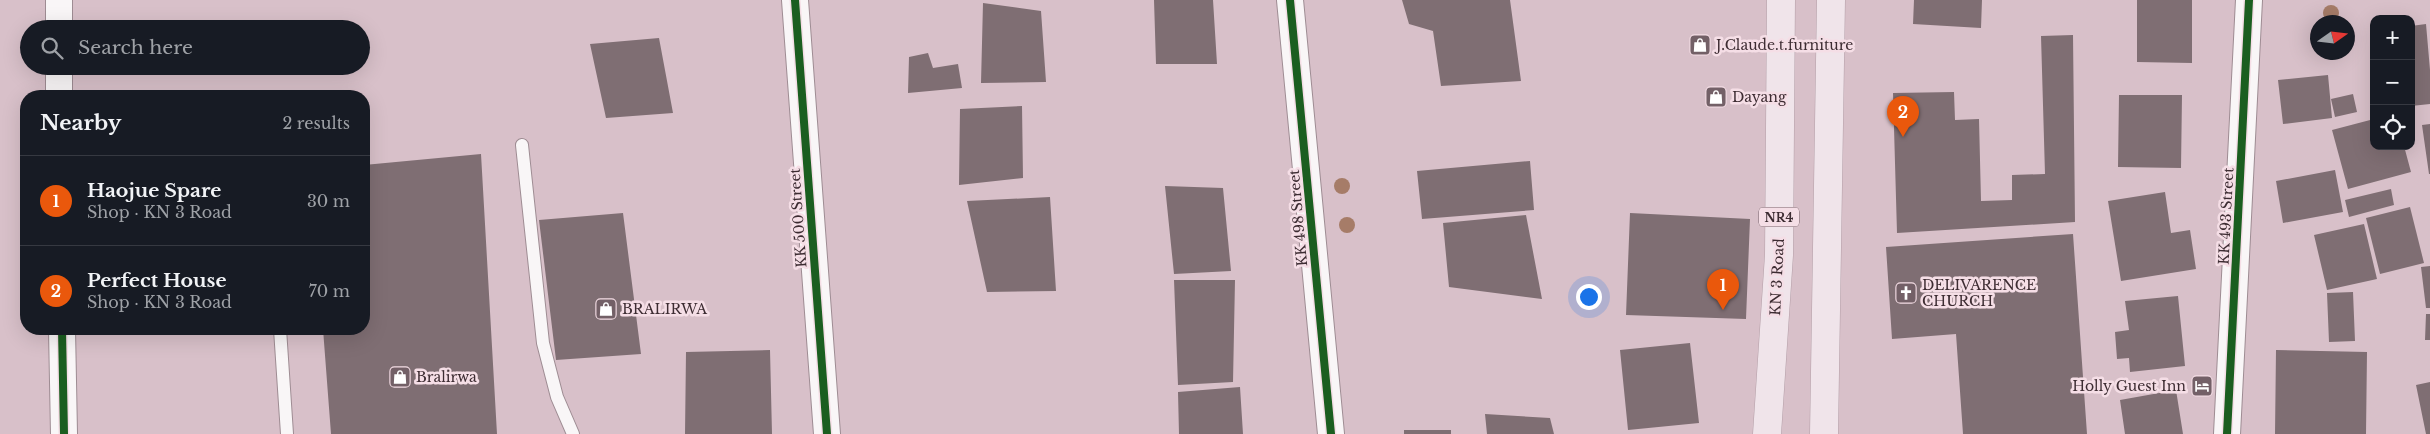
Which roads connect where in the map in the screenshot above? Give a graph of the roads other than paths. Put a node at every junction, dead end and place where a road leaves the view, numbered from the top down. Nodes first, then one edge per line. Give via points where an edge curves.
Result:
1 (59, 0) edge
2 (795, 0) edge
3 (1290, 0) edge
4 (1781, 0) edge
5 (1831, 0) edge
6 (2248, 0) edge
7 (59, 20) edge
8 (59, 75) edge
9 (59, 90) edge
10 (522, 146) dead end
11 (62, 335) edge
12 (280, 335) edge
13 (64, 434) edge
14 (287, 434) edge
15 (573, 434) edge
16 (827, 434) edge
17 (1330, 434) edge
18 (1766, 434) edge
19 (1824, 434) edge
20 (2227, 434) edge

1 - 7 street
2 - 16 street, KK 500 Street
3 - 17 street, KK 498 Street
4 - 18 highway, KN 3 Road / NR4 via 1779,255
5 - 19 highway
6 - 20 street, KK 493 Street
8 - 9 street
10 - 15 lane via 543,343 557,397
11 - 13 street
12 - 14 lane

